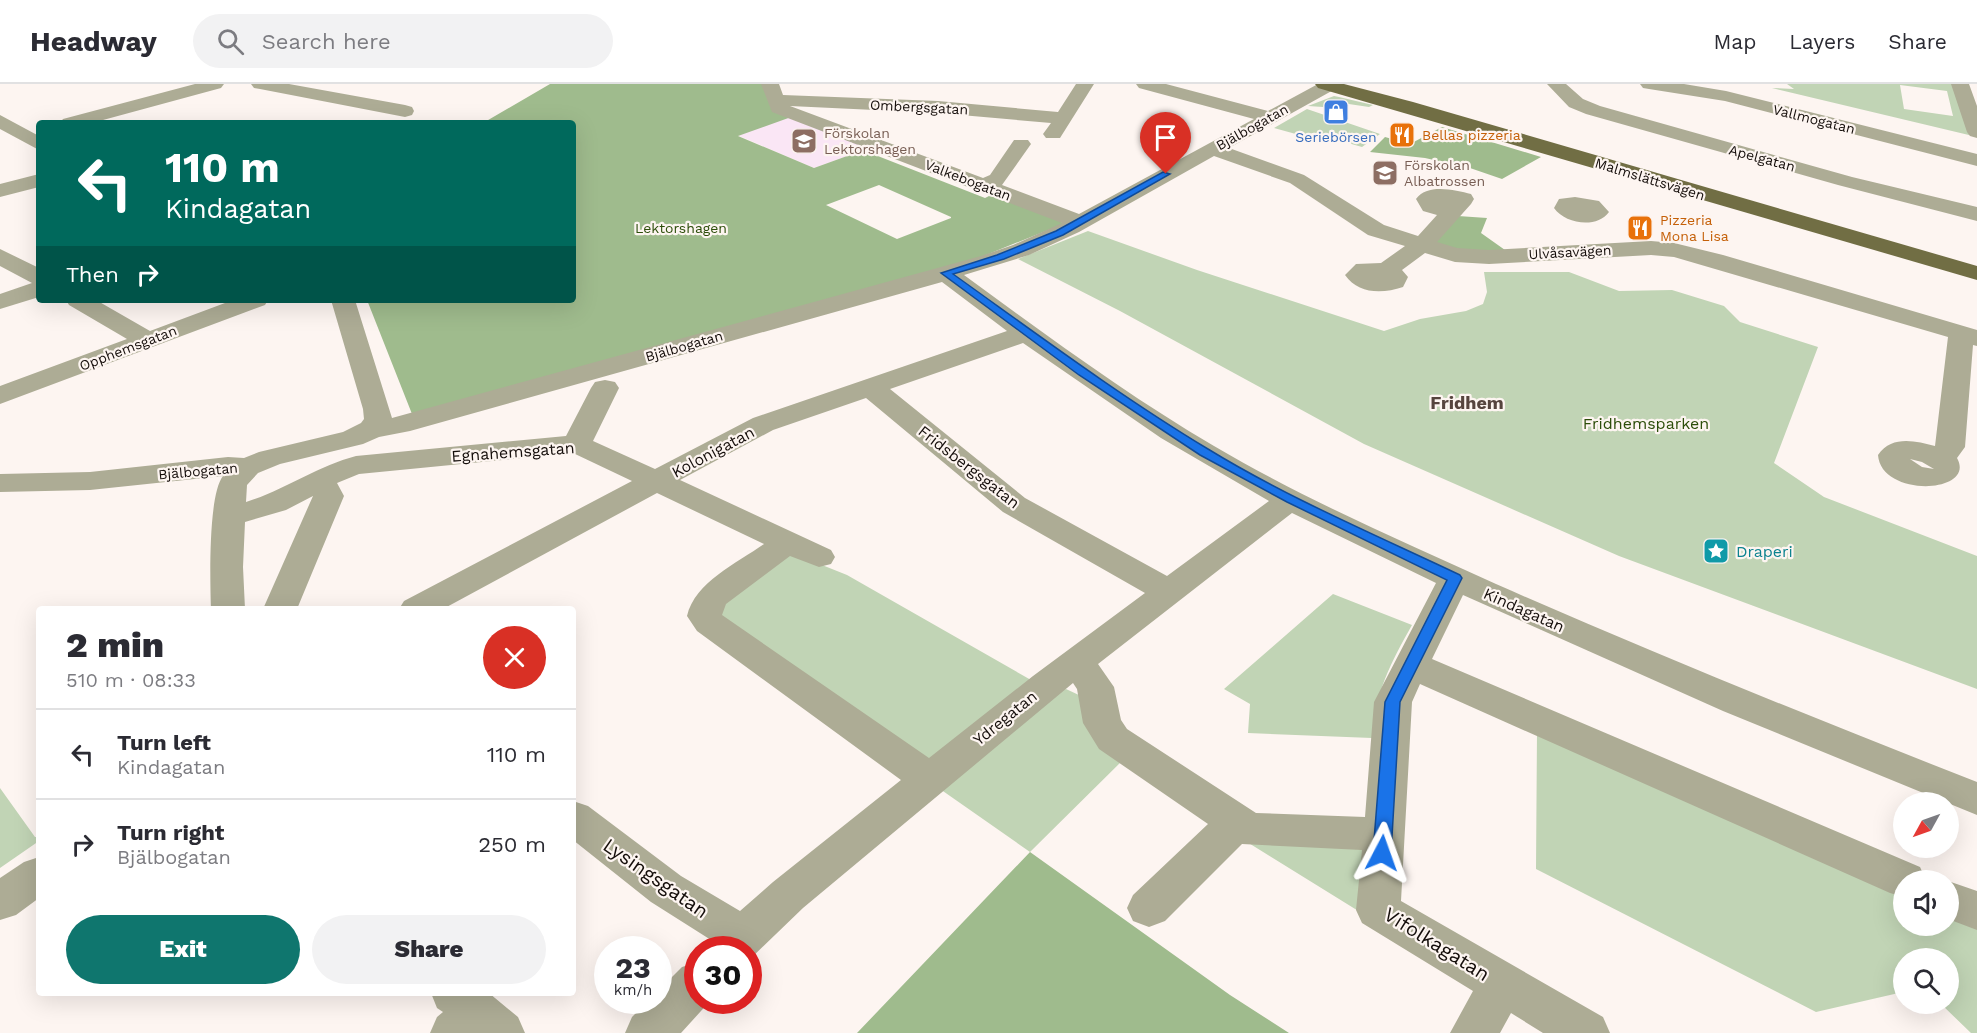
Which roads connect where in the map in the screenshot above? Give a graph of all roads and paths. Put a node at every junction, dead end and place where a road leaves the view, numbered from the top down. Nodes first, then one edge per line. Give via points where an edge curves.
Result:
1 (215, 84) edge
2 (260, 84) edge
3 (880, 84) edge
4 (1085, 84) edge
5 (1145, 84) edge
6 (1328, 84) edge
7 (1353, 84) edge
8 (1556, 84) edge
9 (1649, 84) edge
10 (1960, 84) edge
11 (1715, 89) edge
12 (773, 92) edge
13 (868, 104) junction
14 (405, 111) dead end
15 (1270, 117) junction
16 (81, 120) edge
17 (0, 121) edge
18 (1977, 132) edge
19 (34, 137) edge
20 (1022, 144) dead end
21 (1211, 149) junction
22 (1977, 160) edge
23 (36, 181) edge
24 (984, 186) junction
25 (0, 191) edge
26 (1451, 212) dead end
27 (1977, 214) edge
28 (1583, 216) dead end
29 (1080, 222) junction
30 (1422, 245) junction
31 (1593, 251) junction
32 (0, 256) edge
33 (1977, 263) edge
34 (1386, 270) dead end
35 (946, 273) junction
36 (1977, 273) edge
37 (36, 276) edge
38 (36, 290) edge
39 (0, 302) edge
40 (83, 303) edge
41 (248, 303) edge
42 (344, 303) edge
43 (1026, 333) junction
44 (1969, 335) edge
45 (149, 340) junction
46 (870, 387) junction
47 (605, 388) dead end
48 (0, 396) edge
49 (372, 429) junction
50 (577, 444) junction
51 (1936, 457) dead end
52 (247, 467) junction
53 (658, 482) junction
54 (0, 483) edge
55 (314, 483) junction
56 (1291, 500) junction
57 (229, 517) junction
58 (787, 543) junction
59 (819, 557) dead end
60 (1455, 578) junction
61 (1169, 592) junction
62 (228, 606) edge
63 (281, 606) edge
64 (422, 606) edge
65 (1077, 661) junction
66 (1411, 664) junction
67 (929, 779) junction
68 (1977, 799) edge
69 (576, 819) edge
70 (1237, 822) junction
71 (1384, 834) junction
72 (1893, 875) edge
73 (36, 877) edge
74 (0, 902) edge
75 (1959, 904) edge
76 (1149, 908) dead end
77 (1977, 911) edge
78 (726, 936) edge
79 (743, 936) edge
80 (1502, 984) junction
81 (684, 997) edge
82 (649, 1033) edge
83 (1474, 1033) edge
84 (1586, 1033) edge

1 - 16 street
2 - 14 street
3 - 13 street
4 - 13 street, Ombergsgatan via 1058,126 938,107
5 - 15 street
6 - 15 street, Bjälbogatan
6 - 36 main road, Malmslättsvägen
7 - 33 main road, Malmslättsvägen
8 - 27 street, Apelgatan via 1576,103 1593,110
9 - 11 street, Vallmogatan
10 - 18 street
11 - 22 street, Vallmogatan
12 - 13 street, Ombergsgatan
12 - 24 street, Valkebogatan via 779,108
15 - 21 street, Bjälbogatan
17 - 19 street
20 - 24 street via 997,179
21 - 29 street, Bjälbogatan
21 - 30 street, Ulvåsavägen via 1292,176 1370,227
23 - 25 street
24 - 29 street, Valkebogatan
26 - 30 street
28 - 31 street
29 - 35 street, Bjälbogatan via 1021,250
30 - 31 street, Ulvåsavägen via 1478,257
30 - 34 street
31 - 44 street, Ulvåsavägen via 1651,248 1683,252
32 - 37 street
35 - 43 street, Kindagatan
35 - 49 street, Bjälbogatan via 400,425
38 - 39 street
40 - 45 street
41 - 45 street, Opphemsgatan
42 - 49 street via 377,409 378,419
43 - 46 street, Kolonigatan
43 - 56 street, Kindagatan via 1204,452
44 - 51 street via 1950,447
45 - 48 street, Opphemsgatan
46 - 53 street, Kolonigatan via 763,424
46 - 61 street, Fridsbergsgatan via 1014,504
47 - 50 street
49 - 52 street, Bjälbogatan via 353,438
50 - 53 street, Egnahemsgatan
50 - 55 street, Egnahemsgatan via 356,465
52 - 54 street, Bjälbogatan via 90,481
52 - 57 street via 232,484
53 - 58 street, Egnahemsgatan
53 - 64 street, Kolonigatan
55 - 57 street, Egnahemsgatan via 275,503
55 - 63 street via 327,490 329,496
56 - 60 street, Kindagatan
56 - 61 street, Ydregatan
57 - 62 street
58 - 59 street, Egnahemsgatan
58 - 67 street via 714,596 707,603 704,616
60 - 66 street
60 - 68 street, Kindagatan via 1688,683
61 - 65 street, Ydregatan
65 - 67 street, Ydregatan
65 - 70 street via 1095,687 1102,723 1113,739
66 - 71 street via 1390,711
66 - 72 street
67 - 79 street, Ydregatan
69 - 78 street, Lysingsgatan
70 - 71 street via 1248,830
70 - 76 street
71 - 80 street, Vifolkagatan via 1377,910
73 - 74 street
75 - 77 street
80 - 83 street, Vifolkagatan
80 - 84 street, Vifolkagatan
81 - 82 street

